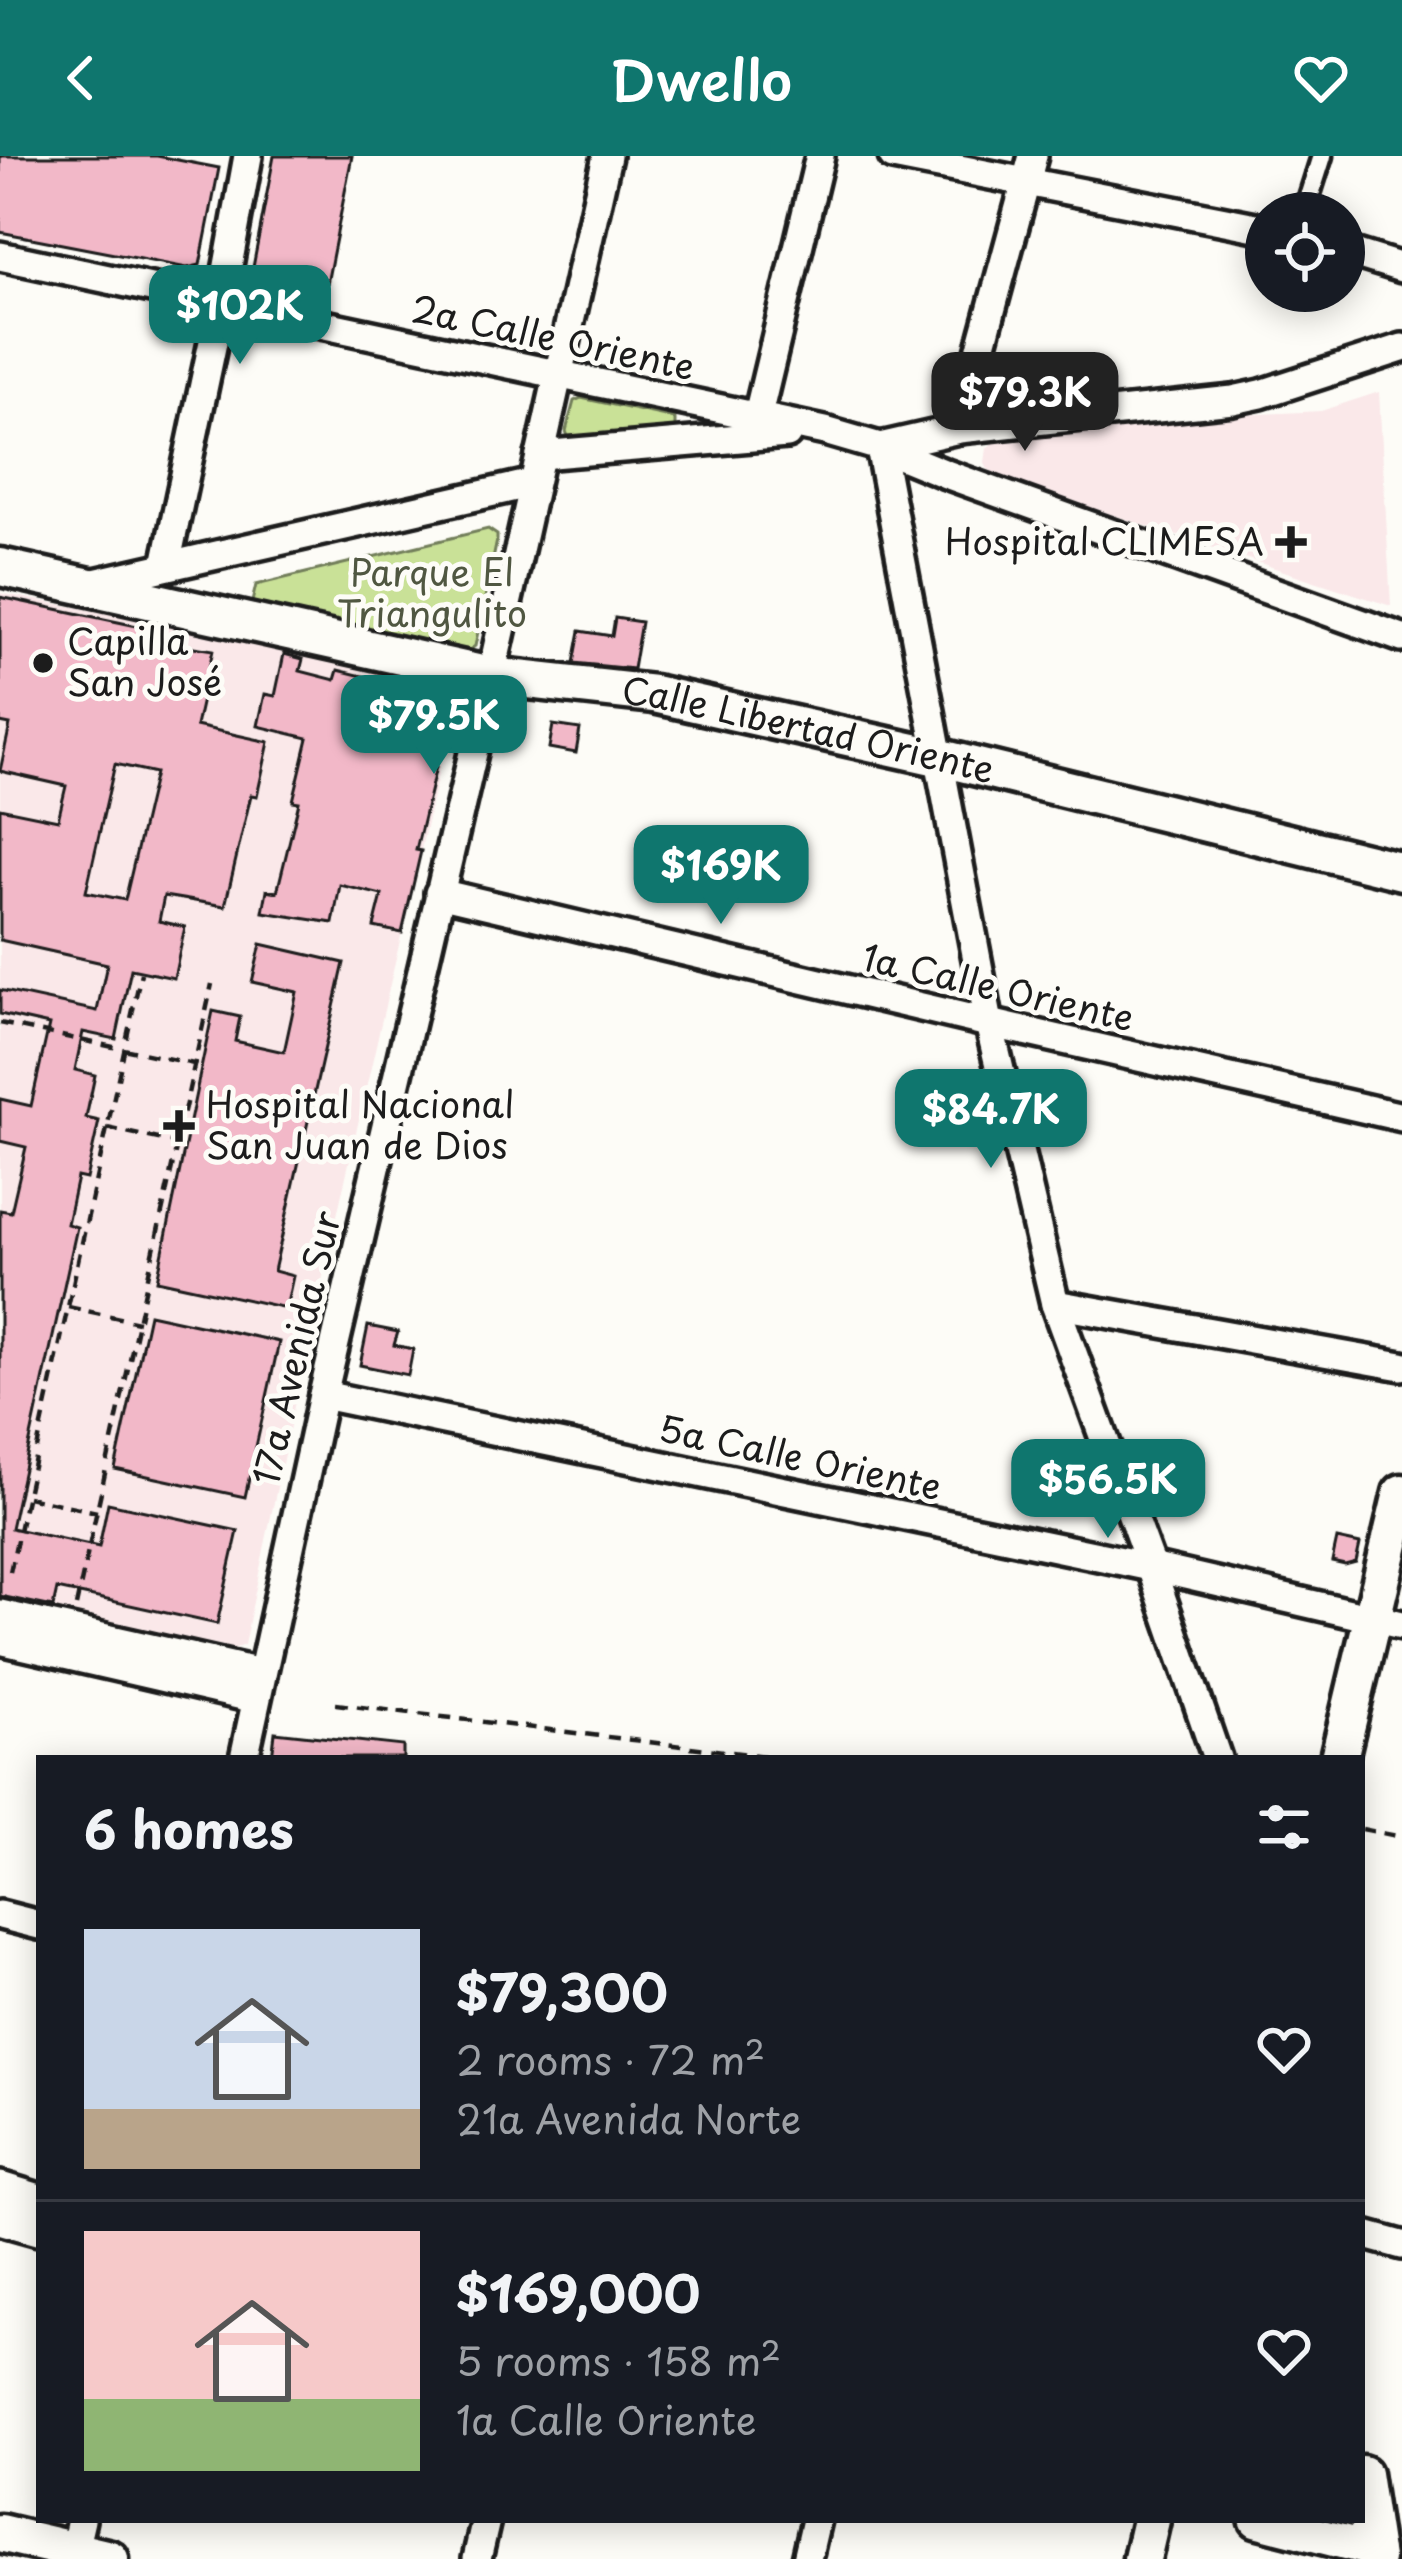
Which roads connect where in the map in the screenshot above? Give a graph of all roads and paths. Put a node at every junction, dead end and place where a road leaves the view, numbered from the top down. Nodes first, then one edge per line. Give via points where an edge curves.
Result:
1 (607, 156) edge
2 (820, 156) edge
3 (893, 156) edge
4 (1322, 156) edge
5 (239, 158) edge
6 (1030, 170) edge
7 (1311, 192) edge
8 (1245, 224) edge
9 (0, 256) edge
10 (1365, 257) edge
11 (1402, 268) edge
12 (221, 304) junction
13 (1402, 348) edge
14 (558, 374) junction
15 (757, 419) junction
16 (959, 429) junction
17 (825, 431) junction
18 (880, 447) junction
19 (540, 455) junction
20 (533, 483) junction
21 (166, 565) junction
22 (0, 567) edge
23 (86, 585) junction
24 (1402, 638) edge
25 (491, 676) junction
26 (937, 757) junction
27 (1402, 871) edge
28 (439, 893) junction
29 (141, 973) dead end
30 (212, 984) dead end
31 (0, 1023) edge
32 (989, 1023) junction
33 (124, 1049) junction
34 (194, 1064) junction
35 (1402, 1117) edge
36 (107, 1128) junction
37 (177, 1143) junction
38 (1055, 1304) junction
39 (68, 1307) junction
40 (138, 1322) junction
41 (1402, 1366) edge
42 (322, 1395) junction
43 (1402, 1493) edge
44 (27, 1497) junction
45 (97, 1512) junction
46 (1151, 1567) junction
47 (10, 1572) dead end
48 (0, 1614) edge
49 (74, 1614) dead end
50 (1388, 1621) edge
51 (0, 1640) edge
52 (258, 1686) junction
53 (336, 1704) dead end
54 (245, 1755) edge
55 (756, 1755) edge
56 (1216, 1755) edge
57 (1340, 1755) edge
58 (1365, 1830) edge
59 (1402, 1837) edge
60 (0, 1915) edge
61 (36, 1924) edge
62 (0, 2189) edge
63 (36, 2200) edge
64 (0, 2217) edge
65 (36, 2227) edge
66 (1365, 2235) edge
67 (1402, 2245) edge
68 (1365, 2485) edge
69 (485, 2523) edge
70 (816, 2523) edge
71 (1150, 2523) edge
72 (1268, 2523) edge
73 (0, 2533) edge
74 (76, 2543) edge
75 (1384, 2556) edge
76 (110, 2559) edge
77 (477, 2559) edge
78 (807, 2559) edge
79 (1142, 2559) edge

1 - 14 street, 17a Avenida Sur
2 - 15 street
3 - 6 street
4 - 7 street
5 - 12 street
6 - 8 street
6 - 16 street
9 - 12 street, 2a Calle Oriente
10 - 11 street
12 - 14 street, 2a Calle Oriente
12 - 21 street
13 - 16 street via 1233,400
14 - 15 street, 2a Calle Oriente
14 - 19 street, 17a Avenida Sur
15 - 17 street, 2a Calle Oriente
16 - 18 street
17 - 18 street, 2a Calle Oriente
17 - 19 street
18 - 24 street, 2a Calle Oriente
18 - 26 street
19 - 20 street, 17a Avenida Sur
20 - 21 street
20 - 25 street, 17a Avenida Sur
21 - 23 street
22 - 23 main road, Calle Libertad Oriente
23 - 25 main road, Calle Libertad Oriente
25 - 26 main road, Calle Libertad Oriente via 654,694
25 - 28 street, 17a Avenida Sur
26 - 27 main road, Calle Libertad Oriente
26 - 32 street
28 - 32 street, 1a Calle Oriente
28 - 42 street, 17a Avenida Sur
29 - 33 path
30 - 34 path
31 - 33 path
32 - 35 street, 1a Calle Oriente
32 - 38 street
33 - 34 path
33 - 36 path
34 - 37 path
36 - 37 path
36 - 39 path
37 - 40 path
38 - 41 street
38 - 46 street
39 - 40 path
39 - 44 path
40 - 45 path
42 - 46 street, 5a Calle Oriente
42 - 52 street, 17a Avenida Sur
43 - 50 main road
44 - 45 path
44 - 47 path
45 - 49 path
46 - 50 street, 5a Calle Oriente
46 - 56 street
48 - 52 street
50 - 57 main road
51 - 52 street
52 - 54 street, 17a Avenida Sur
53 - 55 path
58 - 59 path
60 - 61 street
62 - 63 street
64 - 65 street
66 - 67 street
68 - 75 main road
69 - 77 street
70 - 78 street
71 - 79 main road
72 - 75 street
73 - 74 main road
74 - 76 main road

